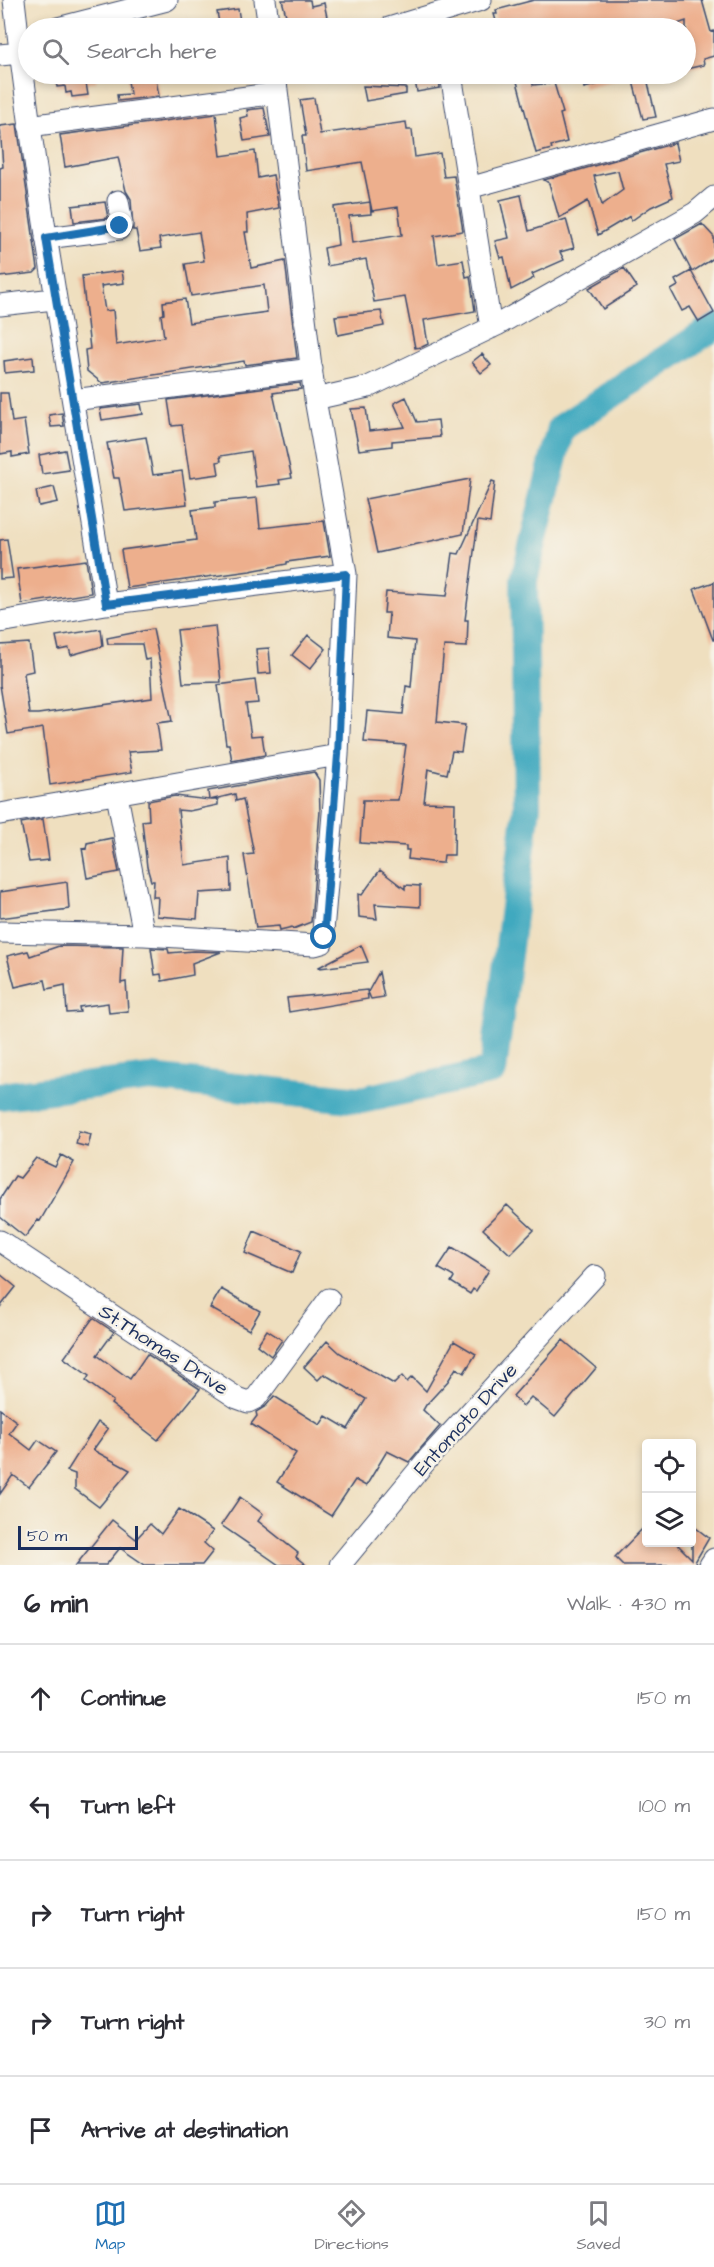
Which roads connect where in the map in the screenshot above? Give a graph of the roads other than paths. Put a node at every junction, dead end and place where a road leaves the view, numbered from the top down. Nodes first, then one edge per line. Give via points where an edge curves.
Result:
1 (14, 0) edge
2 (167, 0) edge
3 (265, 0) edge
4 (481, 0) edge
5 (97, 18) edge
6 (268, 18) edge
7 (445, 18) edge
8 (17, 46) edge
9 (23, 84) edge
10 (270, 84) edge
11 (276, 84) edge
12 (453, 84) edge
13 (714, 119) edge
14 (29, 126) junction
15 (469, 188) junction
16 (714, 197) edge
17 (118, 201) dead end
18 (46, 238) junction
19 (54, 299) junction
20 (0, 305) edge
21 (491, 328) junction
22 (312, 369) junction
23 (315, 399) junction
24 (74, 400) junction
25 (346, 574) junction
26 (106, 604) junction
27 (0, 622) edge
28 (338, 755) junction
29 (117, 795) junction
30 (0, 814) edge
31 (0, 932) edge
32 (144, 935) junction
33 (0, 1242) edge
34 (595, 1276) dead end
35 (329, 1299) dead end
36 (714, 1559) edge
37 (340, 1565) edge
38 (710, 1565) edge

1 - 8 street
2 - 5 street
3 - 6 street
4 - 7 street
9 - 14 street
10 - 14 street
11 - 22 street
12 - 15 street
13 - 15 street
14 - 18 street
15 - 21 street
16 - 21 street via 695,213
17 - 18 street via 122,224 119,229
18 - 19 street
19 - 20 street
19 - 24 street
21 - 23 street via 369,387
22 - 23 street
22 - 24 street
23 - 25 street
24 - 26 street
25 - 26 street
25 - 28 street
26 - 27 street
28 - 29 street
28 - 32 street via 322,943
29 - 30 street
29 - 32 street
31 - 32 street
33 - 35 street, St.Thomas Drive via 248,1402 256,1398
34 - 37 street, Entomoto Drive via 431,1455
36 - 38 street

